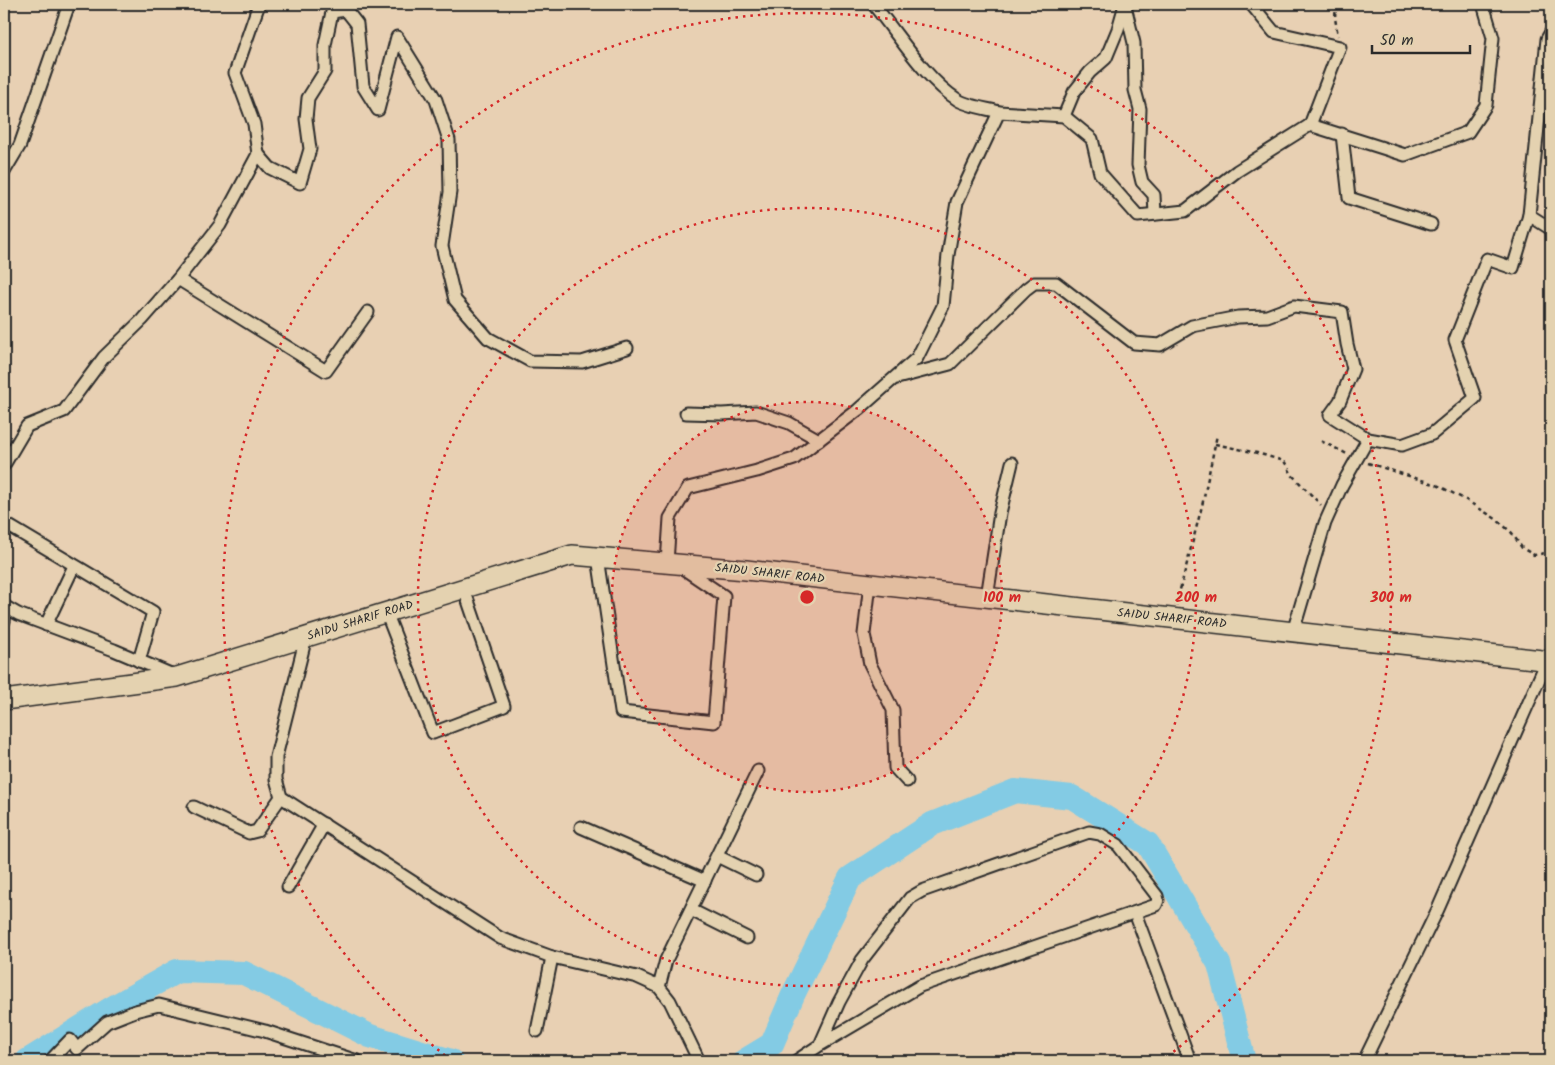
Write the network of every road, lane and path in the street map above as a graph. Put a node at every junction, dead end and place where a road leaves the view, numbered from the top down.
1 (69, 4) edge
2 (259, 4) edge
3 (873, 4) edge
4 (1251, 4) edge
5 (1336, 4) edge
6 (1483, 4) edge
7 (1551, 32) edge
8 (1340, 47) junction
9 (1000, 112) junction
10 (1064, 116) junction
11 (1310, 125) junction
12 (1342, 134) junction
13 (258, 154) junction
14 (4, 172) edge
15 (1155, 214) junction
16 (1529, 215) junction
17 (1431, 224) dead end
18 (1551, 229) edge
19 (178, 279) junction
20 (368, 312) dead end
21 (627, 348) dead end
22 (892, 380) junction
23 (686, 413) dead end
24 (1217, 435) dead end
25 (1368, 439) junction
26 (819, 440) junction
27 (1321, 441) dead end
28 (1215, 444) junction
29 (1357, 457) junction
30 (1012, 463) dead end
31 (4, 465) edge
32 (1330, 513) junction
33 (4, 523) edge
34 (1551, 552) edge
35 (598, 557) junction
36 (672, 564) junction
37 (74, 566) junction
38 (870, 584) junction
39 (464, 588) junction
40 (987, 597) junction
41 (4, 606) edge
42 (386, 612) junction
43 (1172, 618) junction
44 (4, 621) edge
45 (1551, 623) edge
46 (46, 625) junction
47 (1293, 632) junction
48 (306, 637) junction
49 (139, 661) junction
50 (1549, 661) edge
51 (177, 677) junction
52 (4, 700) edge
53 (758, 771) dead end
54 (907, 781) dead end
55 (281, 797) junction
56 (194, 807) dead end
57 (324, 824) junction
58 (581, 828) dead end
59 (717, 856) junction
60 (756, 875) dead end
61 (705, 881) junction
62 (288, 887) dead end
63 (691, 910) junction
64 (1135, 913) junction
65 (747, 938) dead end
66 (552, 957) junction
67 (659, 987) junction
68 (537, 1031) dead end
69 (820, 1045) junction
70 (50, 1061) edge
71 (357, 1061) edge
72 (698, 1061) edge
73 (796, 1061) edge
74 (1190, 1061) edge
75 (1364, 1061) edge

1 - 14 street
2 - 13 street
3 - 9 street
4 - 8 street
5 - 8 path
6 - 12 street
7 - 16 street
8 - 11 street
9 - 10 street
9 - 22 street
10 - 15 street
10 - 15 street
11 - 12 street
11 - 15 street
12 - 17 street
13 - 19 street
13 - 21 street
16 - 18 street
16 - 25 street
19 - 20 street
19 - 31 street
22 - 25 street
22 - 26 street
23 - 26 street
24 - 28 path
25 - 29 street
26 - 36 street
27 - 29 path
28 - 32 path
28 - 43 path
29 - 32 street
29 - 34 path
30 - 40 street
32 - 47 street
33 - 37 street
35 - 36 main road, SAIDU SHARIF ROAD
35 - 36 street
35 - 39 main road, SAIDU SHARIF ROAD
36 - 38 main road, SAIDU SHARIF ROAD
37 - 46 street
37 - 49 street
38 - 40 main road, SAIDU SHARIF ROAD
38 - 54 street
39 - 42 main road, SAIDU SHARIF ROAD
39 - 42 street
40 - 43 main road, SAIDU SHARIF ROAD
41 - 44 street
41 - 46 street
42 - 48 main road, SAIDU SHARIF ROAD
43 - 47 main road, SAIDU SHARIF ROAD
45 - 50 path
46 - 49 street
47 - 50 main road, SAIDU SHARIF ROAD
48 - 51 main road, SAIDU SHARIF ROAD
48 - 55 street
49 - 51 street
50 - 75 street
51 - 52 main road, SAIDU SHARIF ROAD
53 - 59 street
55 - 56 street
55 - 57 street
57 - 62 street
57 - 66 street
58 - 61 street
59 - 60 street
59 - 61 street
61 - 63 street
63 - 65 street
63 - 67 street
64 - 69 street
64 - 69 street
64 - 74 street
66 - 67 street
66 - 68 street
67 - 72 street
69 - 73 street
70 - 71 street

